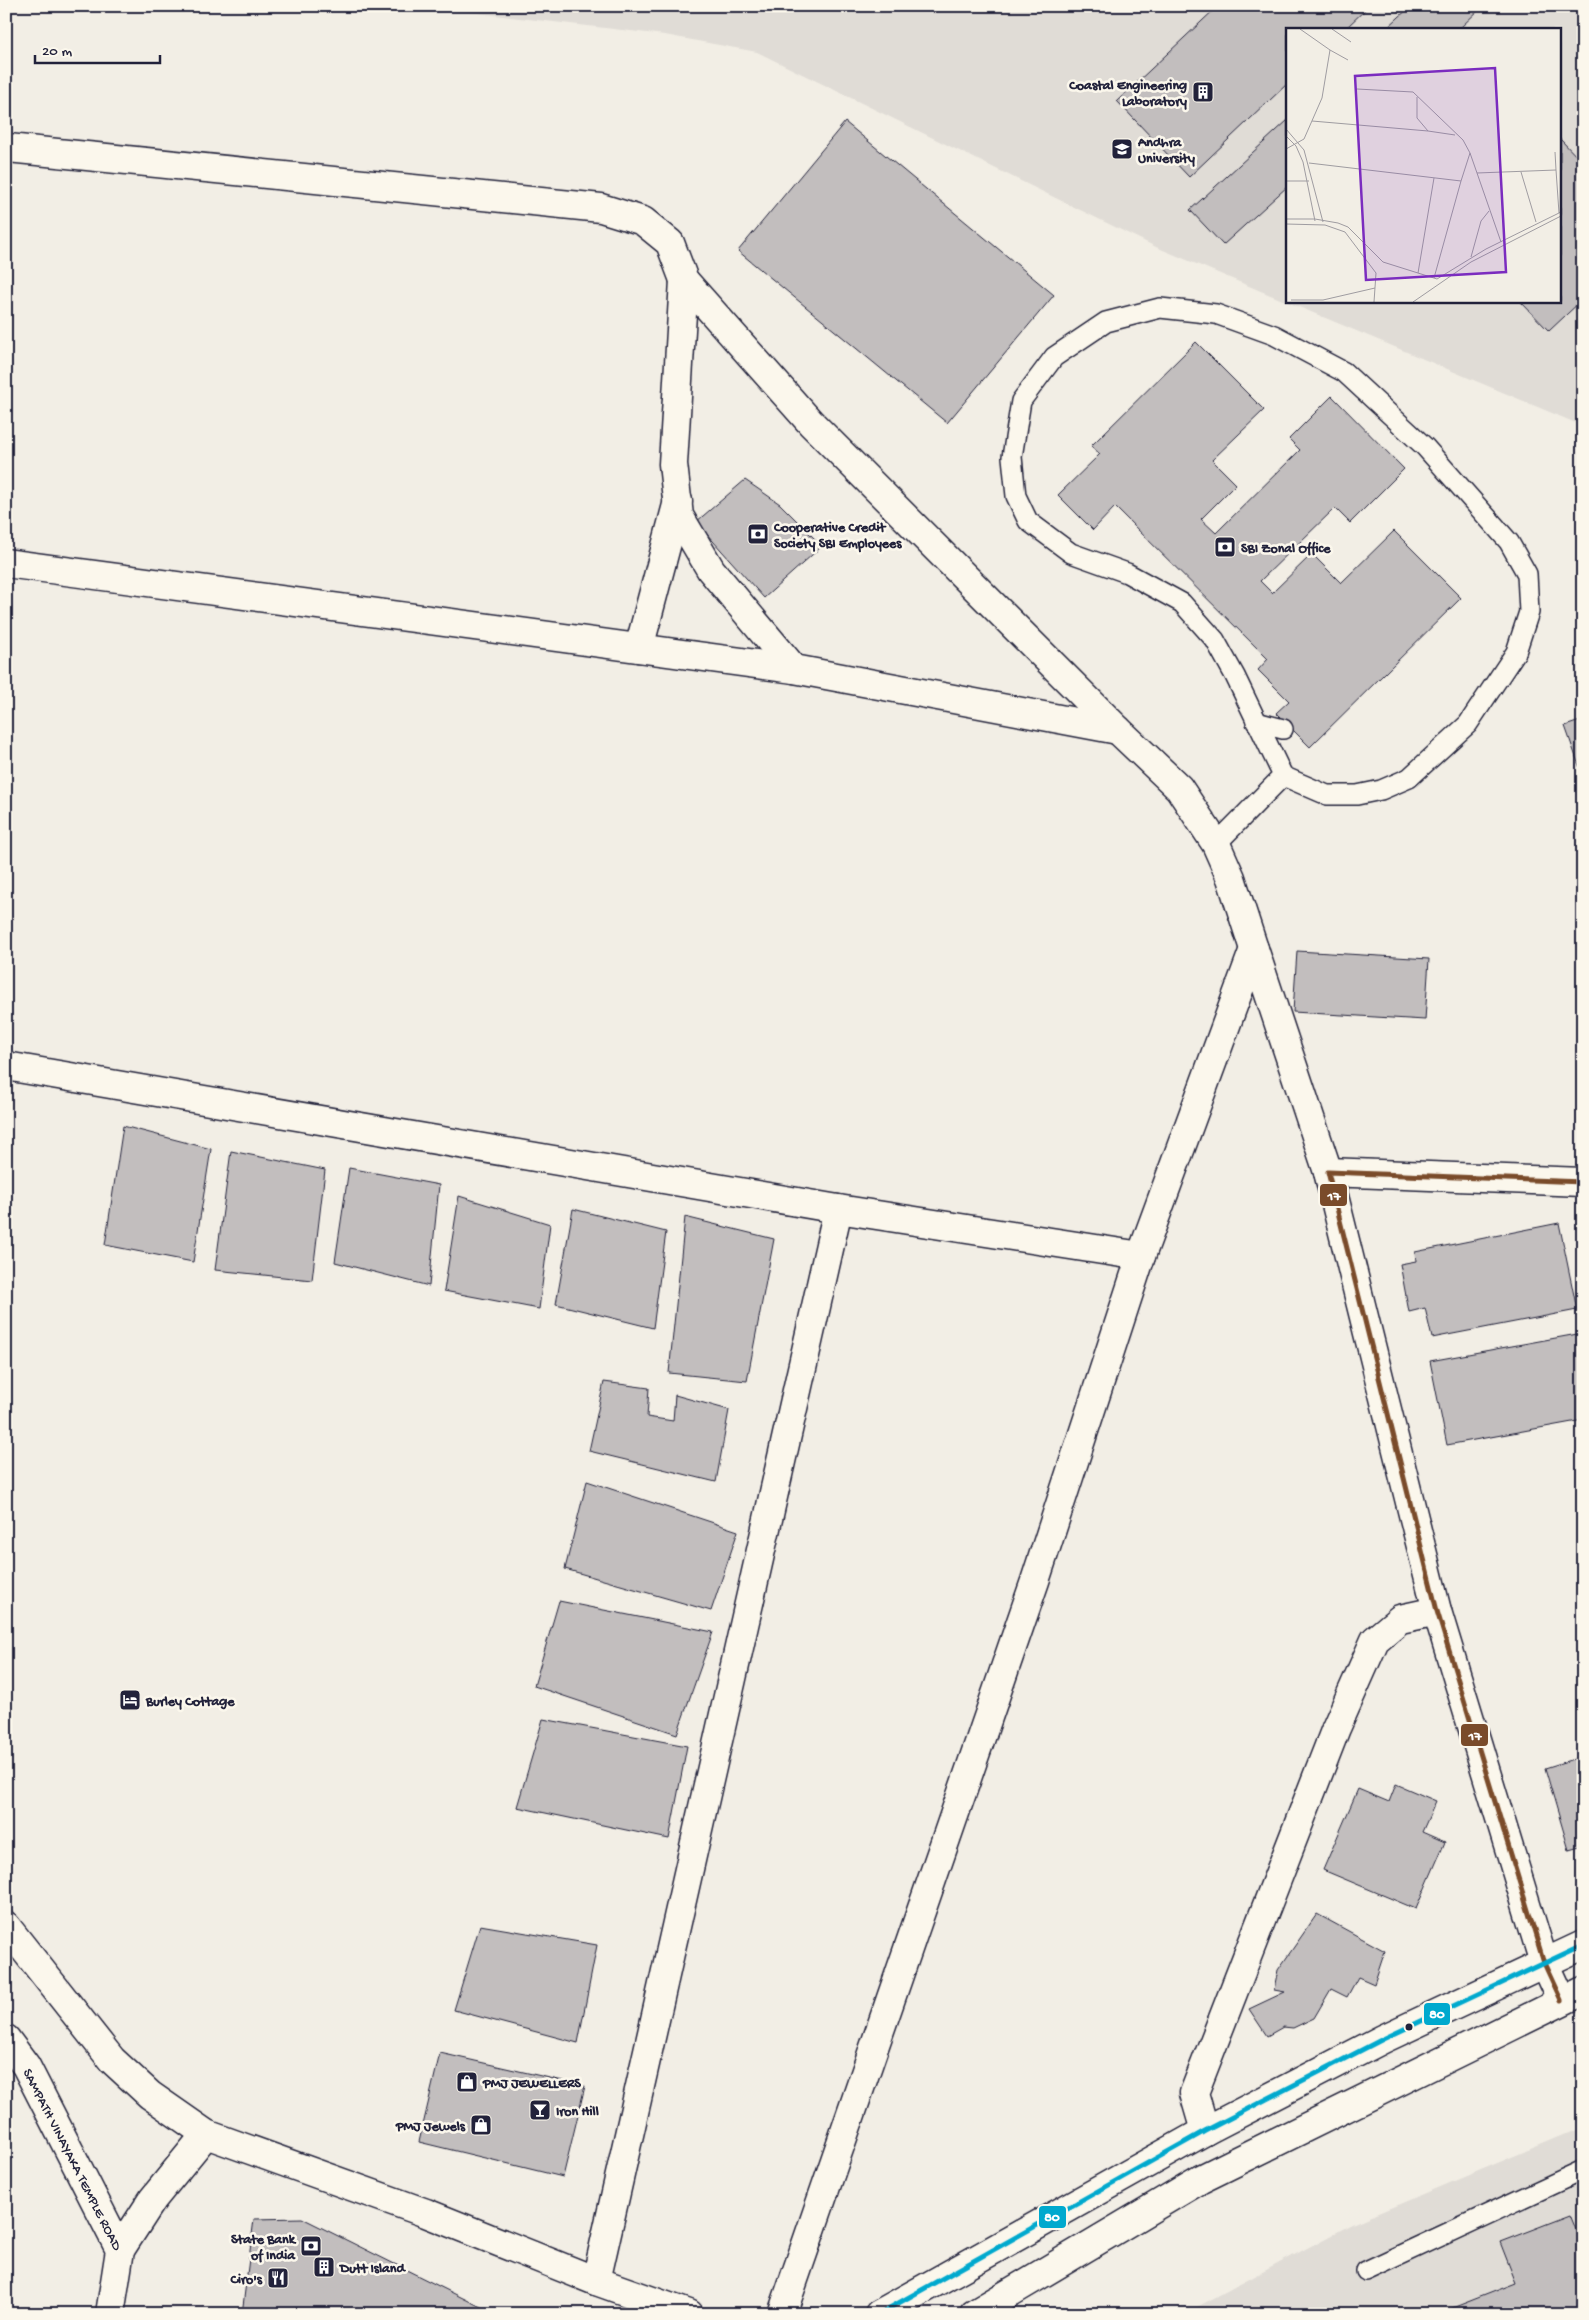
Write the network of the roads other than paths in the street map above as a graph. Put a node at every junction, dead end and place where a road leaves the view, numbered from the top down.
1 (8, 148) dead end
2 (684, 280) junction
3 (678, 501) junction
4 (6, 563) edge
5 (639, 648) junction
6 (794, 669) junction
7 (1256, 722) junction
8 (1283, 729) dead end
9 (1118, 730) junction
10 (1283, 776) junction
11 (1216, 844) junction
12 (1254, 950) junction
13 (6, 1066) edge
14 (1328, 1172) junction
15 (1583, 1182) edge
16 (838, 1209) junction
17 (1141, 1256) junction
18 (1437, 1611) junction
19 (6, 1926) edge
20 (1583, 1945) edge
21 (1544, 1963) junction
22 (1572, 1996) edge
23 (6, 2039) edge
24 (1205, 2131) junction
25 (206, 2134) junction
26 (1583, 2170) edge
27 (120, 2250) junction
28 (1366, 2271) dead end
29 (596, 2281) junction
30 (668, 2309) edge
31 (110, 2314) edge
32 (689, 2314) edge
33 (782, 2314) edge
34 (879, 2314) edge
35 (974, 2314) edge

1 - 2 street
2 - 3 street
2 - 9 street
3 - 5 street
3 - 6 street
4 - 5 street
5 - 6 street
6 - 9 street
7 - 8 lane
7 - 10 lane
7 - 10 lane
9 - 11 street
10 - 11 lane
11 - 12 street
12 - 14 street
12 - 17 street
13 - 16 street
14 - 15 street
14 - 18 street
16 - 17 street
16 - 29 street
17 - 33 street
18 - 21 street
18 - 24 street
19 - 25 street
20 - 21 street
21 - 22 street
21 - 24 street
22 - 35 street
23 - 27 street, SAMPATH VINAYAKA TEMPLE ROAD
24 - 34 street
25 - 27 street
25 - 29 street
26 - 28 lane
27 - 31 street, SAMPATH VINAYAKA TEMPLE ROAD
29 - 30 street
30 - 32 street

